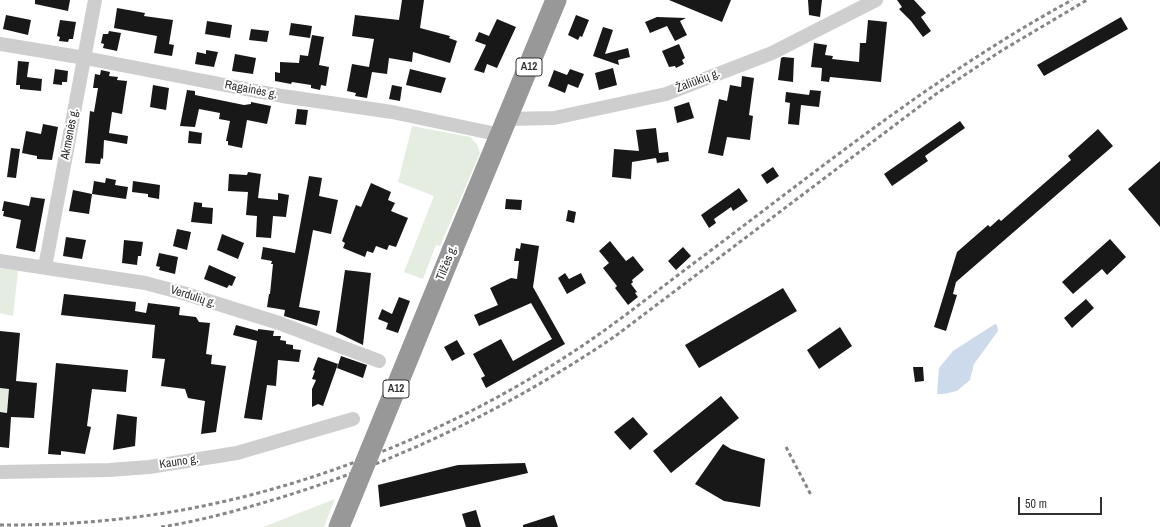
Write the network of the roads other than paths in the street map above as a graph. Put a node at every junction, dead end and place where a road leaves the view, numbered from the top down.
1 (95, 0) edge
2 (556, 0) edge
3 (876, 0) edge
4 (0, 44) edge
5 (85, 58) junction
6 (504, 127) junction
7 (0, 260) edge
8 (45, 267) junction
9 (379, 361) dead end
10 (353, 419) dead end
11 (0, 472) edge
12 (339, 527) edge

1 - 5 street, Akmenės g.
2 - 6 highway, Tilžės g. / A12
3 - 6 street, Žaliūkių g.
4 - 5 street, Ragainės g.
5 - 6 street, Ragainės g.
5 - 8 street, Akmenės g.
6 - 12 highway, Tilžės g. / A12, bridge
7 - 8 street, Verdulių g.
8 - 9 street, Verdulių g.
10 - 11 street, Kauno g.

